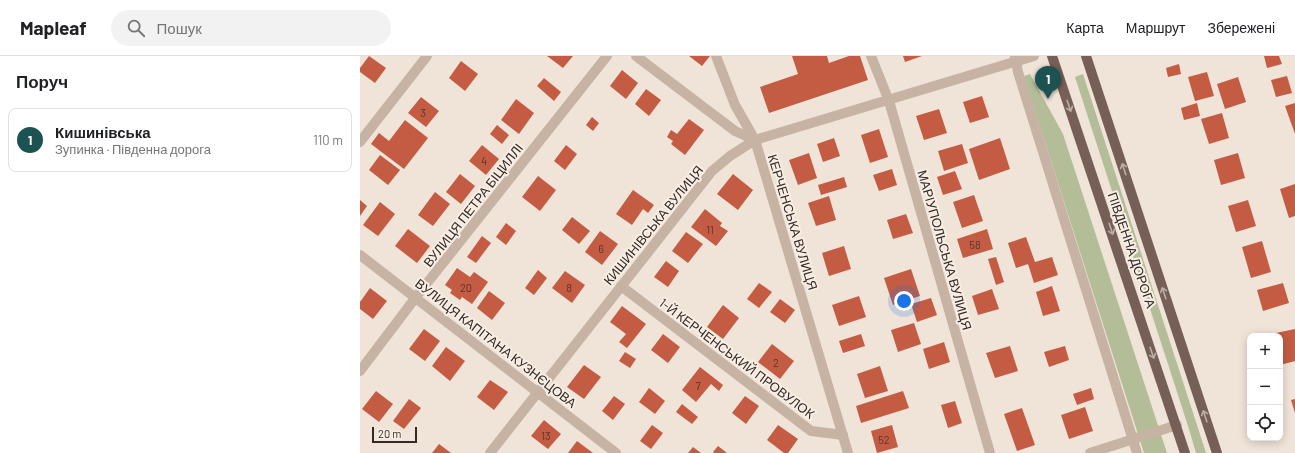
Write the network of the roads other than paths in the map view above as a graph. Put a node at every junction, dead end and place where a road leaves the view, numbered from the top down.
1 (427, 56) edge
2 (607, 56) edge
3 (636, 56) edge
4 (716, 56) edge
5 (871, 56) edge
6 (1034, 56) edge
7 (1052, 56) edge
8 (1086, 56) edge
9 (1016, 59) edge
10 (889, 101) junction
11 (755, 140) junction
12 (360, 142) edge
13 (360, 254) edge
14 (621, 286) junction
15 (416, 297) junction
16 (360, 371) edge
17 (537, 392) junction
18 (1177, 425) junction
19 (843, 435) junction
20 (1132, 438) junction
21 (490, 453) edge
22 (616, 453) edge
23 (848, 453) edge
24 (990, 453) edge
25 (1090, 453) edge
26 (1137, 453) edge
27 (1185, 453) edge
28 (1217, 453) edge

1 - 12 street
2 - 15 street, ВУЛИЦЯ ПЕТРА БІЦИЛЛІ
3 - 11 street, КЕРЧЕНСЬКА ВУЛИЦЯ
4 - 11 street
5 - 10 street, МАРІУПОЛЬСЬКА ВУЛИЦЯ
6 - 9 street, КИШИНІВСЬКА ВУЛИЦЯ
7 -> 18 main road, ПІВДЕННА ДОРОГА
28 -> 8 main road, ПІВДЕННА ДОРОГА
9 - 10 street, КИШИНІВСЬКА ВУЛИЦЯ
9 - 20 street
10 - 11 street, КИШИНІВСЬКА ВУЛИЦЯ
10 - 24 street, МАРІУПОЛЬСЬКА ВУЛИЦЯ
11 - 14 street, КИШИНІВСЬКА ВУЛИЦЯ
11 - 19 street, КЕРЧЕНСЬКА ВУЛИЦЯ
13 - 15 street, ВУЛИЦЯ КАПІТАНА КУЗНЄЦОВА
14 - 17 street, КИШИНІВСЬКА ВУЛИЦЯ
14 - 19 street, 1-Й КЕРЧЕНСЬКИЙ ПРОВУЛОК
15 - 16 street, ВУЛИЦЯ ПЕТРА БІЦИЛЛІ
15 - 17 street, ВУЛИЦЯ КАПІТАНА КУЗНЄЦОВА
17 - 21 street, КИШИНІВСЬКА ВУЛИЦЯ
17 - 22 street, ВУЛИЦЯ КАПІТАНА КУЗНЄЦОВА
18 - 20 street
18 - 27 main road, ПІВДЕННА ДОРОГА
19 - 23 street, КЕРЧЕНСЬКА ВУЛИЦЯ
20 - 25 street
20 - 26 street

